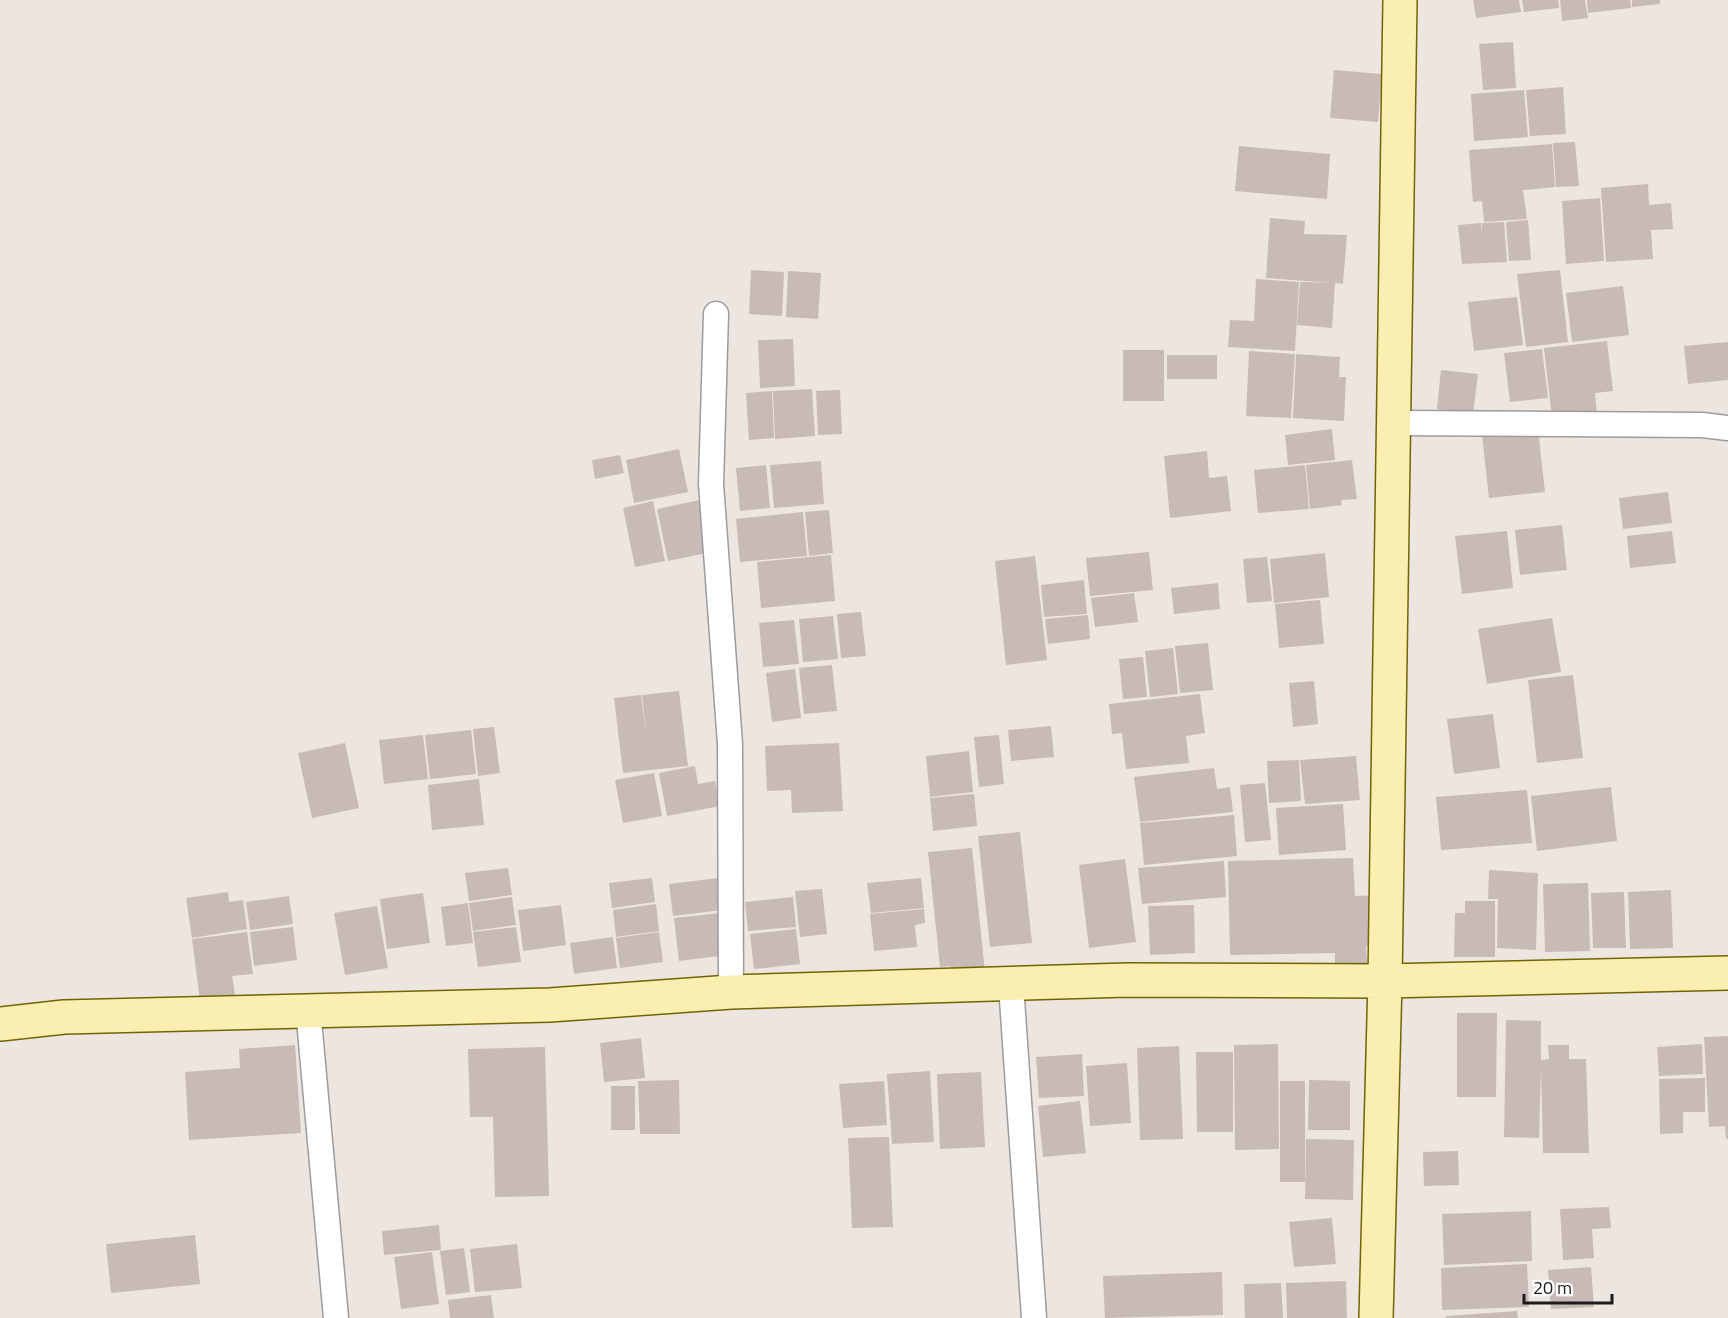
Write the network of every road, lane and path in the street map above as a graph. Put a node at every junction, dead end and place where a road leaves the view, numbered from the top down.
1 (1400, 0) edge
2 (716, 314) dead end
3 (1395, 423) junction
4 (1728, 428) edge
5 (1728, 973) edge
6 (1385, 981) junction
7 (1011, 985) junction
8 (731, 992) junction
9 (308, 1009) junction
10 (0, 1024) edge
11 (336, 1318) edge
12 (1034, 1318) edge
13 (1376, 1318) edge

1 - 3 street
2 - 8 street
3 - 4 street
3 - 6 street
5 - 6 street
6 - 7 street
6 - 13 street
7 - 8 street
7 - 12 street
8 - 9 street
9 - 10 street
9 - 11 street

